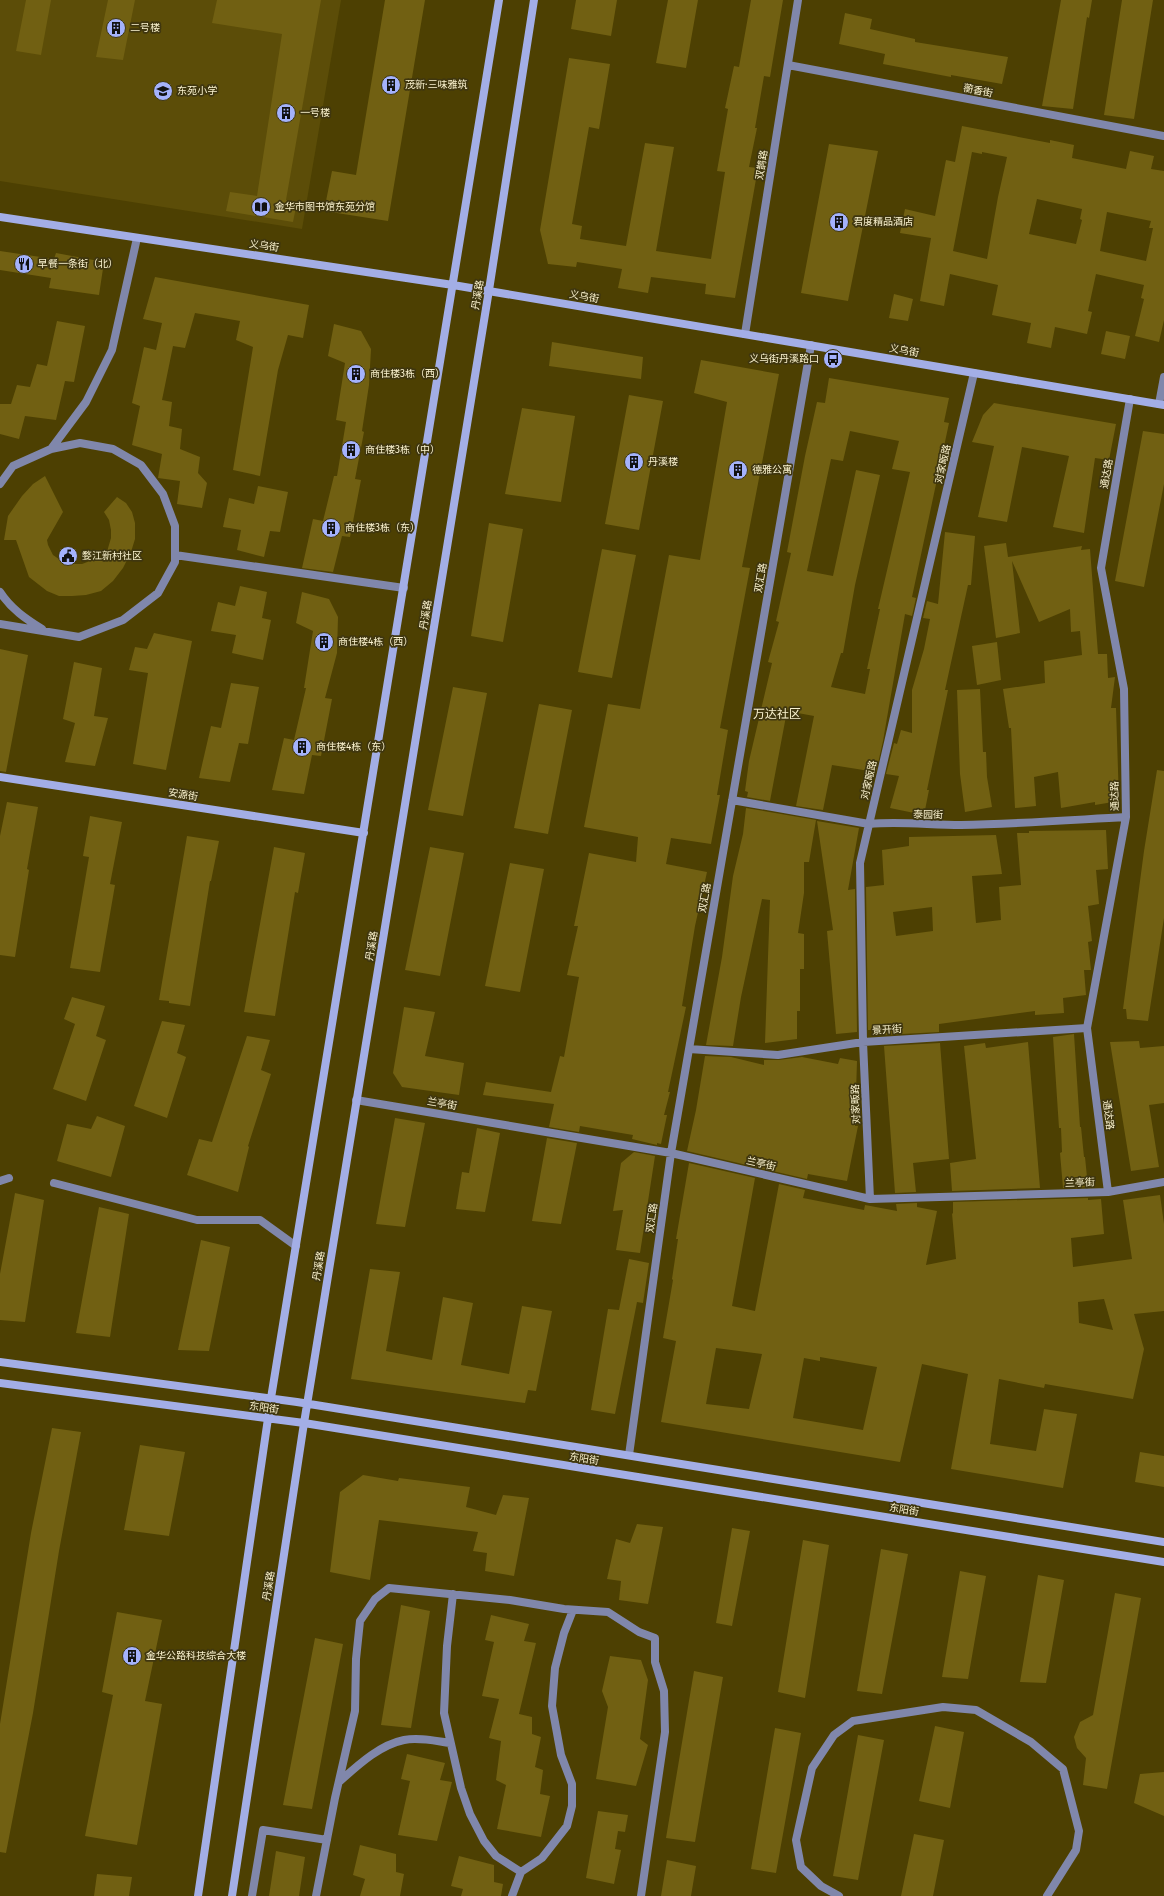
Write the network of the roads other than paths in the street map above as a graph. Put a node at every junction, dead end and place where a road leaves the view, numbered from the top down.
1 (499, 0) edge
2 (534, 0) edge
3 (798, 0) edge
4 (788, 65) junction
5 (1164, 136) edge
6 (0, 217) edge
7 (137, 238) junction
8 (453, 284) junction
9 (489, 290) junction
10 (745, 334) junction
11 (811, 345) junction
12 (974, 373) junction
13 (1164, 377) edge
14 (1130, 399) junction
15 (1162, 404) edge
16 (51, 449) junction
17 (0, 482) edge
18 (175, 555) junction
19 (404, 588) junction
20 (0, 592) edge
21 (0, 624) edge
22 (44, 631) junction
23 (0, 777) edge
24 (732, 800) junction
25 (1126, 817) junction
26 (869, 824) junction
27 (364, 833) junction
28 (1087, 1028) junction
29 (863, 1042) junction
30 (689, 1049) junction
31 (356, 1100) junction
32 (671, 1154) junction
33 (9, 1178) dead end
34 (0, 1181) edge
35 (1164, 1182) edge
36 (54, 1183) dead end
37 (1108, 1192) junction
38 (870, 1199) junction
39 (296, 1246) junction
40 (0, 1362) edge
41 (0, 1383) edge
42 (271, 1398) junction
43 (307, 1403) junction
44 (268, 1418) junction
45 (304, 1423) junction
46 (629, 1455) junction
47 (1164, 1542) edge
48 (1164, 1562) edge
49 (453, 1594) junction
50 (573, 1610) junction
51 (450, 1743) junction
52 (339, 1782) junction
53 (327, 1840) junction
54 (521, 1872) junction
55 (198, 1896) edge
56 (232, 1896) edge
57 (252, 1896) edge
58 (316, 1896) edge
59 (512, 1896) edge
60 (641, 1896) edge
61 (839, 1896) edge
62 (1047, 1896) edge

1 - 8 main road
2 - 9 main road, 丹溪路
3 - 4 street, 双鹊路
4 - 5 street, 蘅香街
4 - 10 street, 双鹊路
6 - 7 main road, 义乌街
7 - 8 main road, 义乌街
7 - 16 street
8 - 9 main road, 义乌街
8 - 19 main road
9 - 10 main road, 义乌街
9 - 31 main road, 丹溪路
10 - 11 main road, 义乌街
11 - 12 main road, 义乌街
11 - 24 street, 双汇路
12 - 14 main road, 义乌街
12 - 26 street, 对家畈路
13 - 15 street
14 - 15 main road, 义乌街
14 - 25 street, 通达路
16 - 17 street
16 - 18 street
18 - 19 street
18 - 22 street
19 - 27 main road
20 - 22 street
21 - 22 street
23 - 27 main road, 安源街
24 - 26 street, 泰园街
24 - 30 street, 双汇路
25 - 26 street, 泰园街
25 - 28 street, 通达路
26 - 29 street, 对家畈路
27 - 39 main road
28 - 29 street, 景开街
28 - 37 street, 通达路
29 - 30 street, 景开街
29 - 38 street, 对家畈路
30 - 32 street, 双汇路
31 - 32 street, 兰亭街
31 - 43 main road, 丹溪路
32 - 38 street, 兰亭街
32 - 46 street, 双汇路
33 - 34 street
35 - 37 street, 兰亭街
36 - 39 street
37 - 38 street, 兰亭街
39 - 42 main road
40 - 42 main road, 东阳街
41 - 44 main road, 东阳街
42 - 43 main road, 东阳街
42 - 44 main road
43 - 45 main road, 丹溪路
43 - 46 main road, 东阳街
44 - 45 main road, 东阳街
44 - 55 main road
45 - 48 main road, 东阳街
45 - 56 main road, 丹溪路
46 - 47 main road, 东阳街
49 - 50 street
49 - 51 street
49 - 52 street
50 - 54 street
50 - 60 street
51 - 52 street
51 - 54 street
52 - 53 street
53 - 57 street
53 - 58 street
54 - 59 street
61 - 62 street

